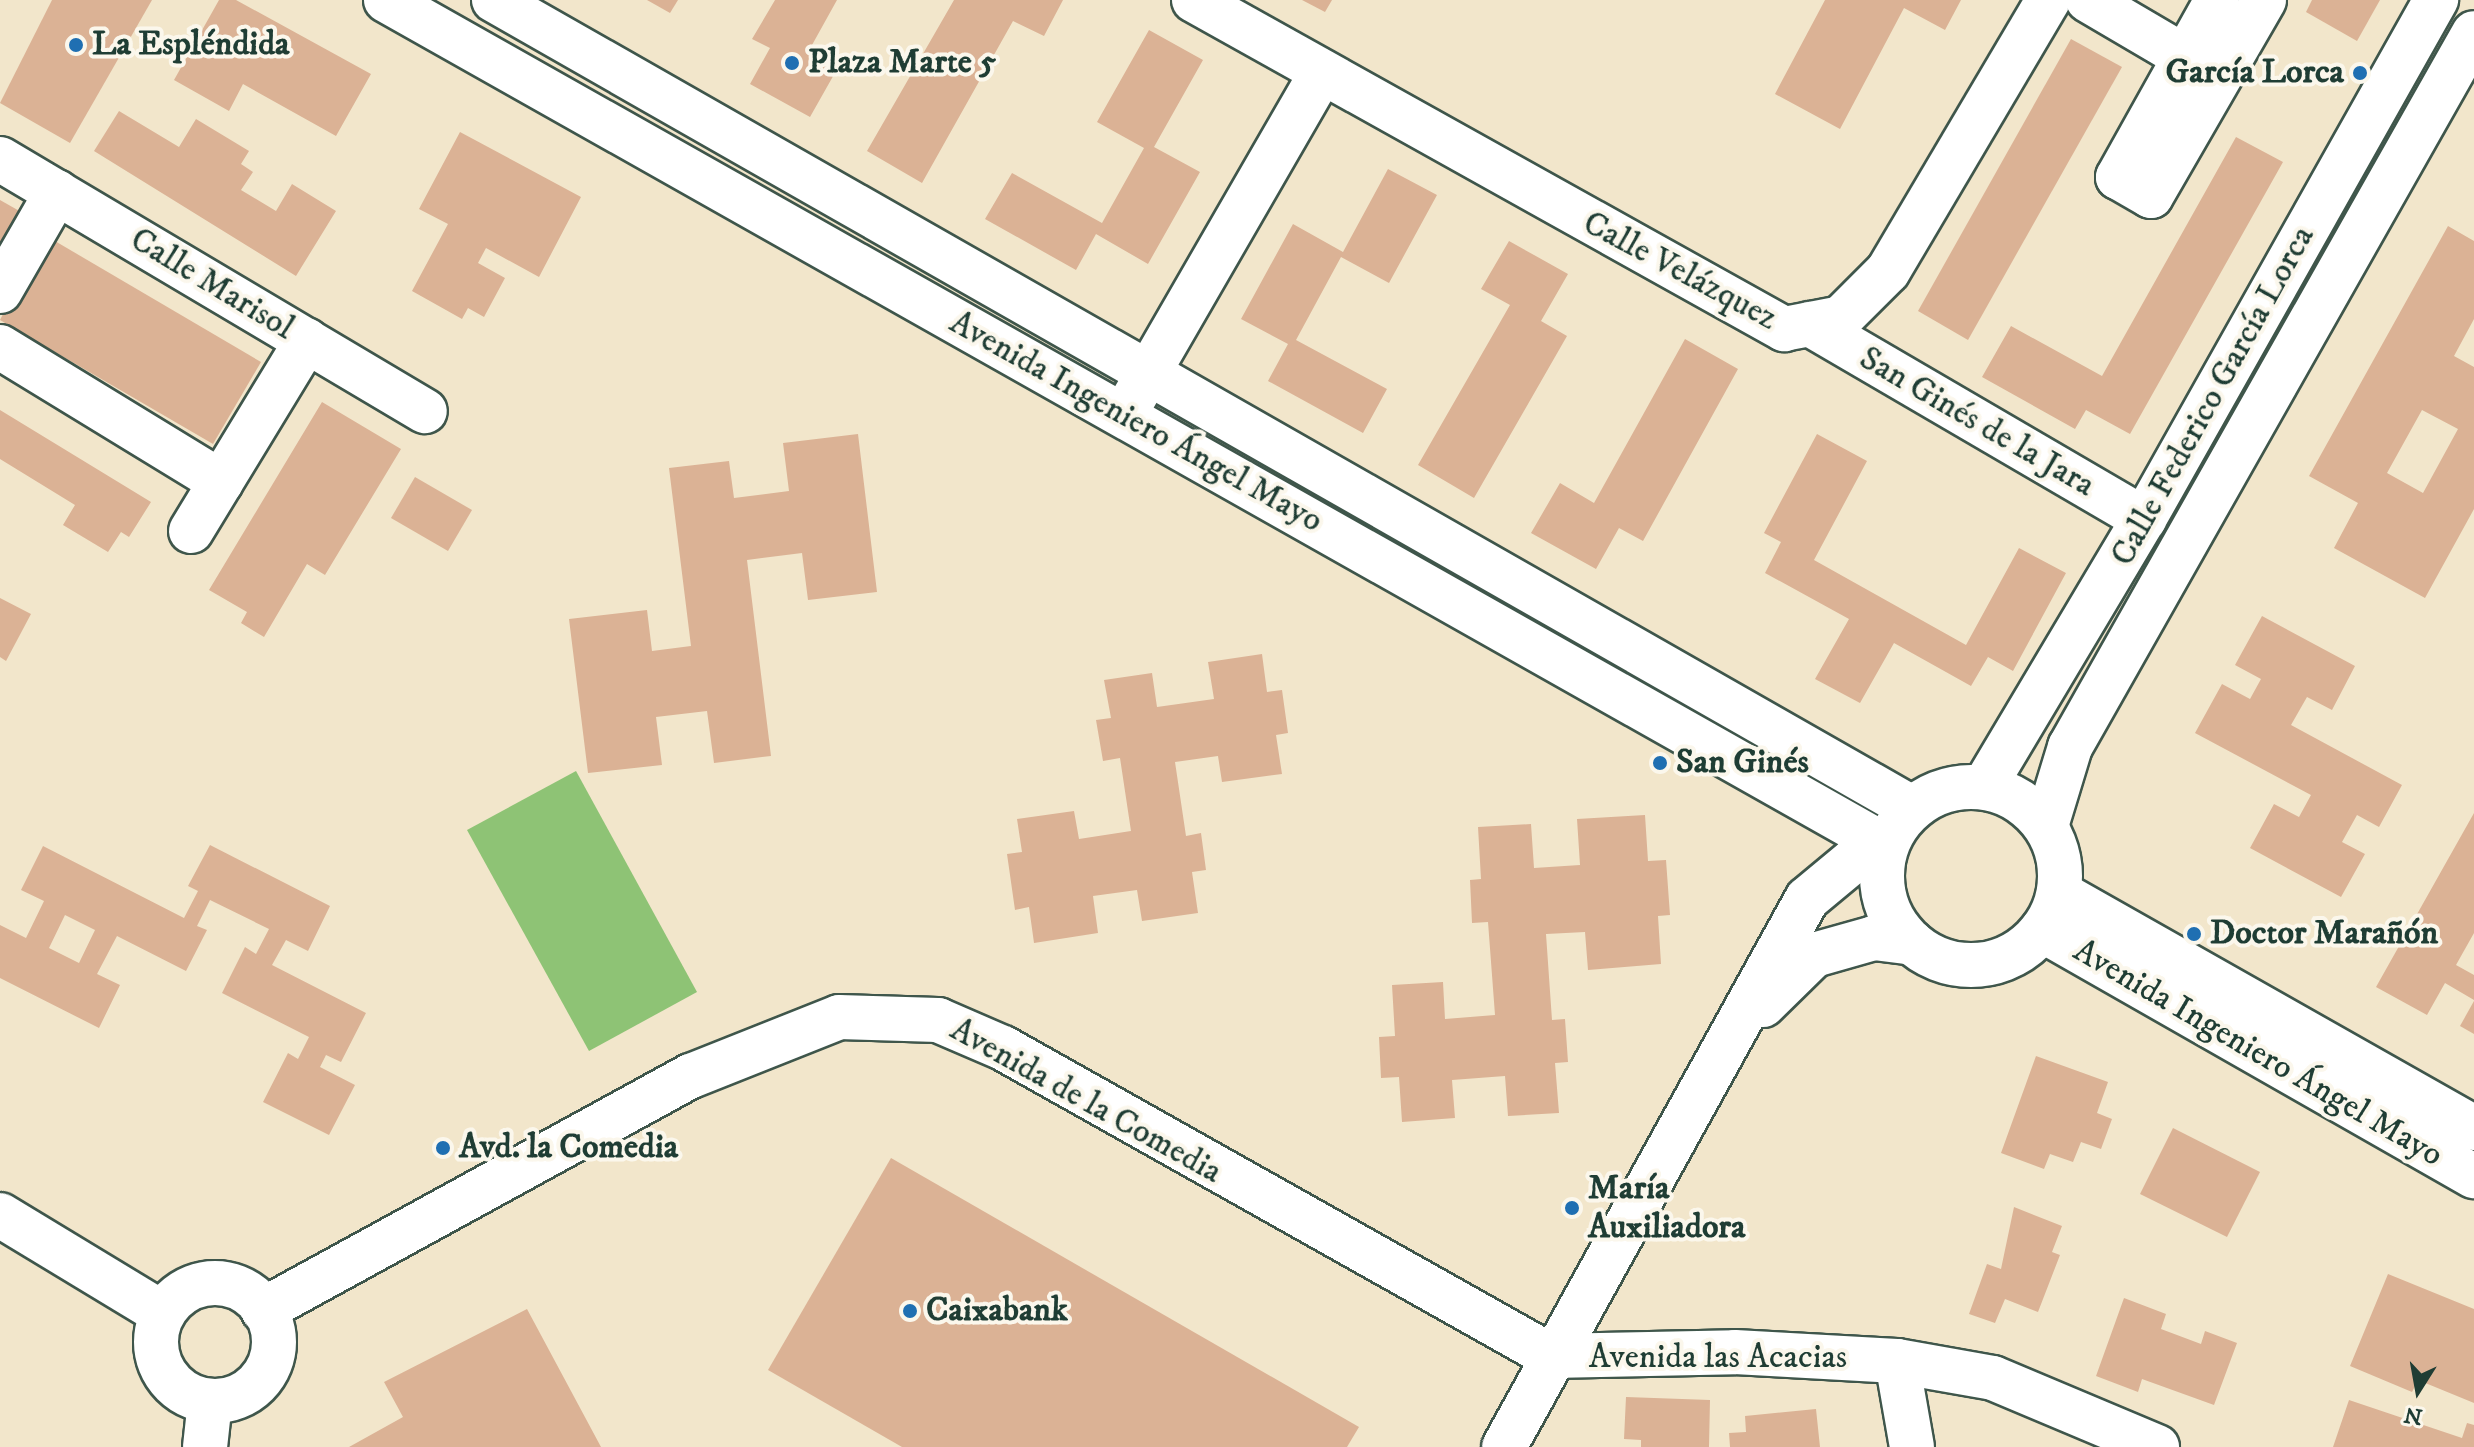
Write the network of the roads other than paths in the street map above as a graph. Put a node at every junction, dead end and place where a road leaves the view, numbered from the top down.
1 (386, 0) edge
2 (494, 0) edge
3 (1194, 0) edge
4 (2048, 0) edge
5 (2088, 0) edge
6 (2264, 0) edge
7 (2436, 0) edge
8 (2203, 5) edge
9 (2474, 33) edge
10 (2185, 57) junction
11 (1322, 72) junction
12 (0, 159) edge
13 (57, 192) junction
14 (0, 291) edge
15 (1810, 324) junction
16 (307, 340) junction
17 (0, 347) edge
18 (1150, 373) junction
19 (425, 411) dead end
20 (1124, 415) junction
21 (221, 482) junction
22 (2144, 519) junction
23 (191, 531) dead end
24 (1984, 787) junction
25 (1815, 806) junction
26 (1912, 808) junction
27 (2046, 826) junction
28 (1886, 846) junction
29 (1807, 899) junction
30 (2051, 912) junction
31 (1912, 943) junction
32 (1717, 1063) junction
33 (2474, 1128) edge
34 (2474, 1176) edge
35 (0, 1215) edge
36 (263, 1310) junction
37 (162, 1313) junction
38 (1551, 1356) junction
39 (1897, 1361) junction
40 (210, 1401) junction
41 (205, 1447) edge
42 (1504, 1447) edge
43 (1912, 1447) edge
44 (2157, 1447) edge

1 - 20 street, Avenida Ingeniero Ángel Mayo
2 - 18 street, Avenida Ingeniero Ángel Mayo
3 - 11 street, Calle Velázquez
4 - 15 street, Calle Velázquez
5 - 10 street
6 - 10 street
7 - 22 street, Calle Federico García Lorca
8 - 10 street
9 - 27 street, Calle Federico García Lorca
11 - 15 street, Calle Velázquez
11 - 18 street
12 - 13 street, Calle Marisol
13 - 14 street
13 - 16 street, Calle Marisol
15 - 22 street, San Ginés de la Jara
16 - 19 street, Calle Marisol
16 - 21 street
17 - 21 street
18 - 20 street
18 - 26 street, Avenida Ingeniero Ángel Mayo
20 - 25 street, Avenida Ingeniero Ángel Mayo
21 - 23 street
22 - 24 street, Calle Federico García Lorca
24 - 26 street, Avenida Ingeniero Ángel Mayo
24 - 27 street, Avenida Ingeniero Ángel Mayo
25 - 28 street, Avenida Ingeniero Ángel Mayo
25 - 29 street
26 - 28 street, Avenida Ingeniero Ángel Mayo
27 - 30 street, Avenida Ingeniero Ángel Mayo
28 - 29 street
28 - 31 street, Avenida Ingeniero Ángel Mayo
29 - 32 street
30 - 31 street, Avenida Ingeniero Ángel Mayo
30 - 33 street, Avenida Ingeniero Ángel Mayo
30 - 34 street, Avenida Ingeniero Ángel Mayo
31 - 32 street
32 - 38 street
35 - 37 street
36 - 37 street
36 - 38 street, Avenida de la Comedia
36 - 40 street
37 - 40 street
38 - 39 street, Avenida las Acacias
38 - 42 street
39 - 43 street
39 - 44 street, Avenida las Acacias
40 - 41 street

